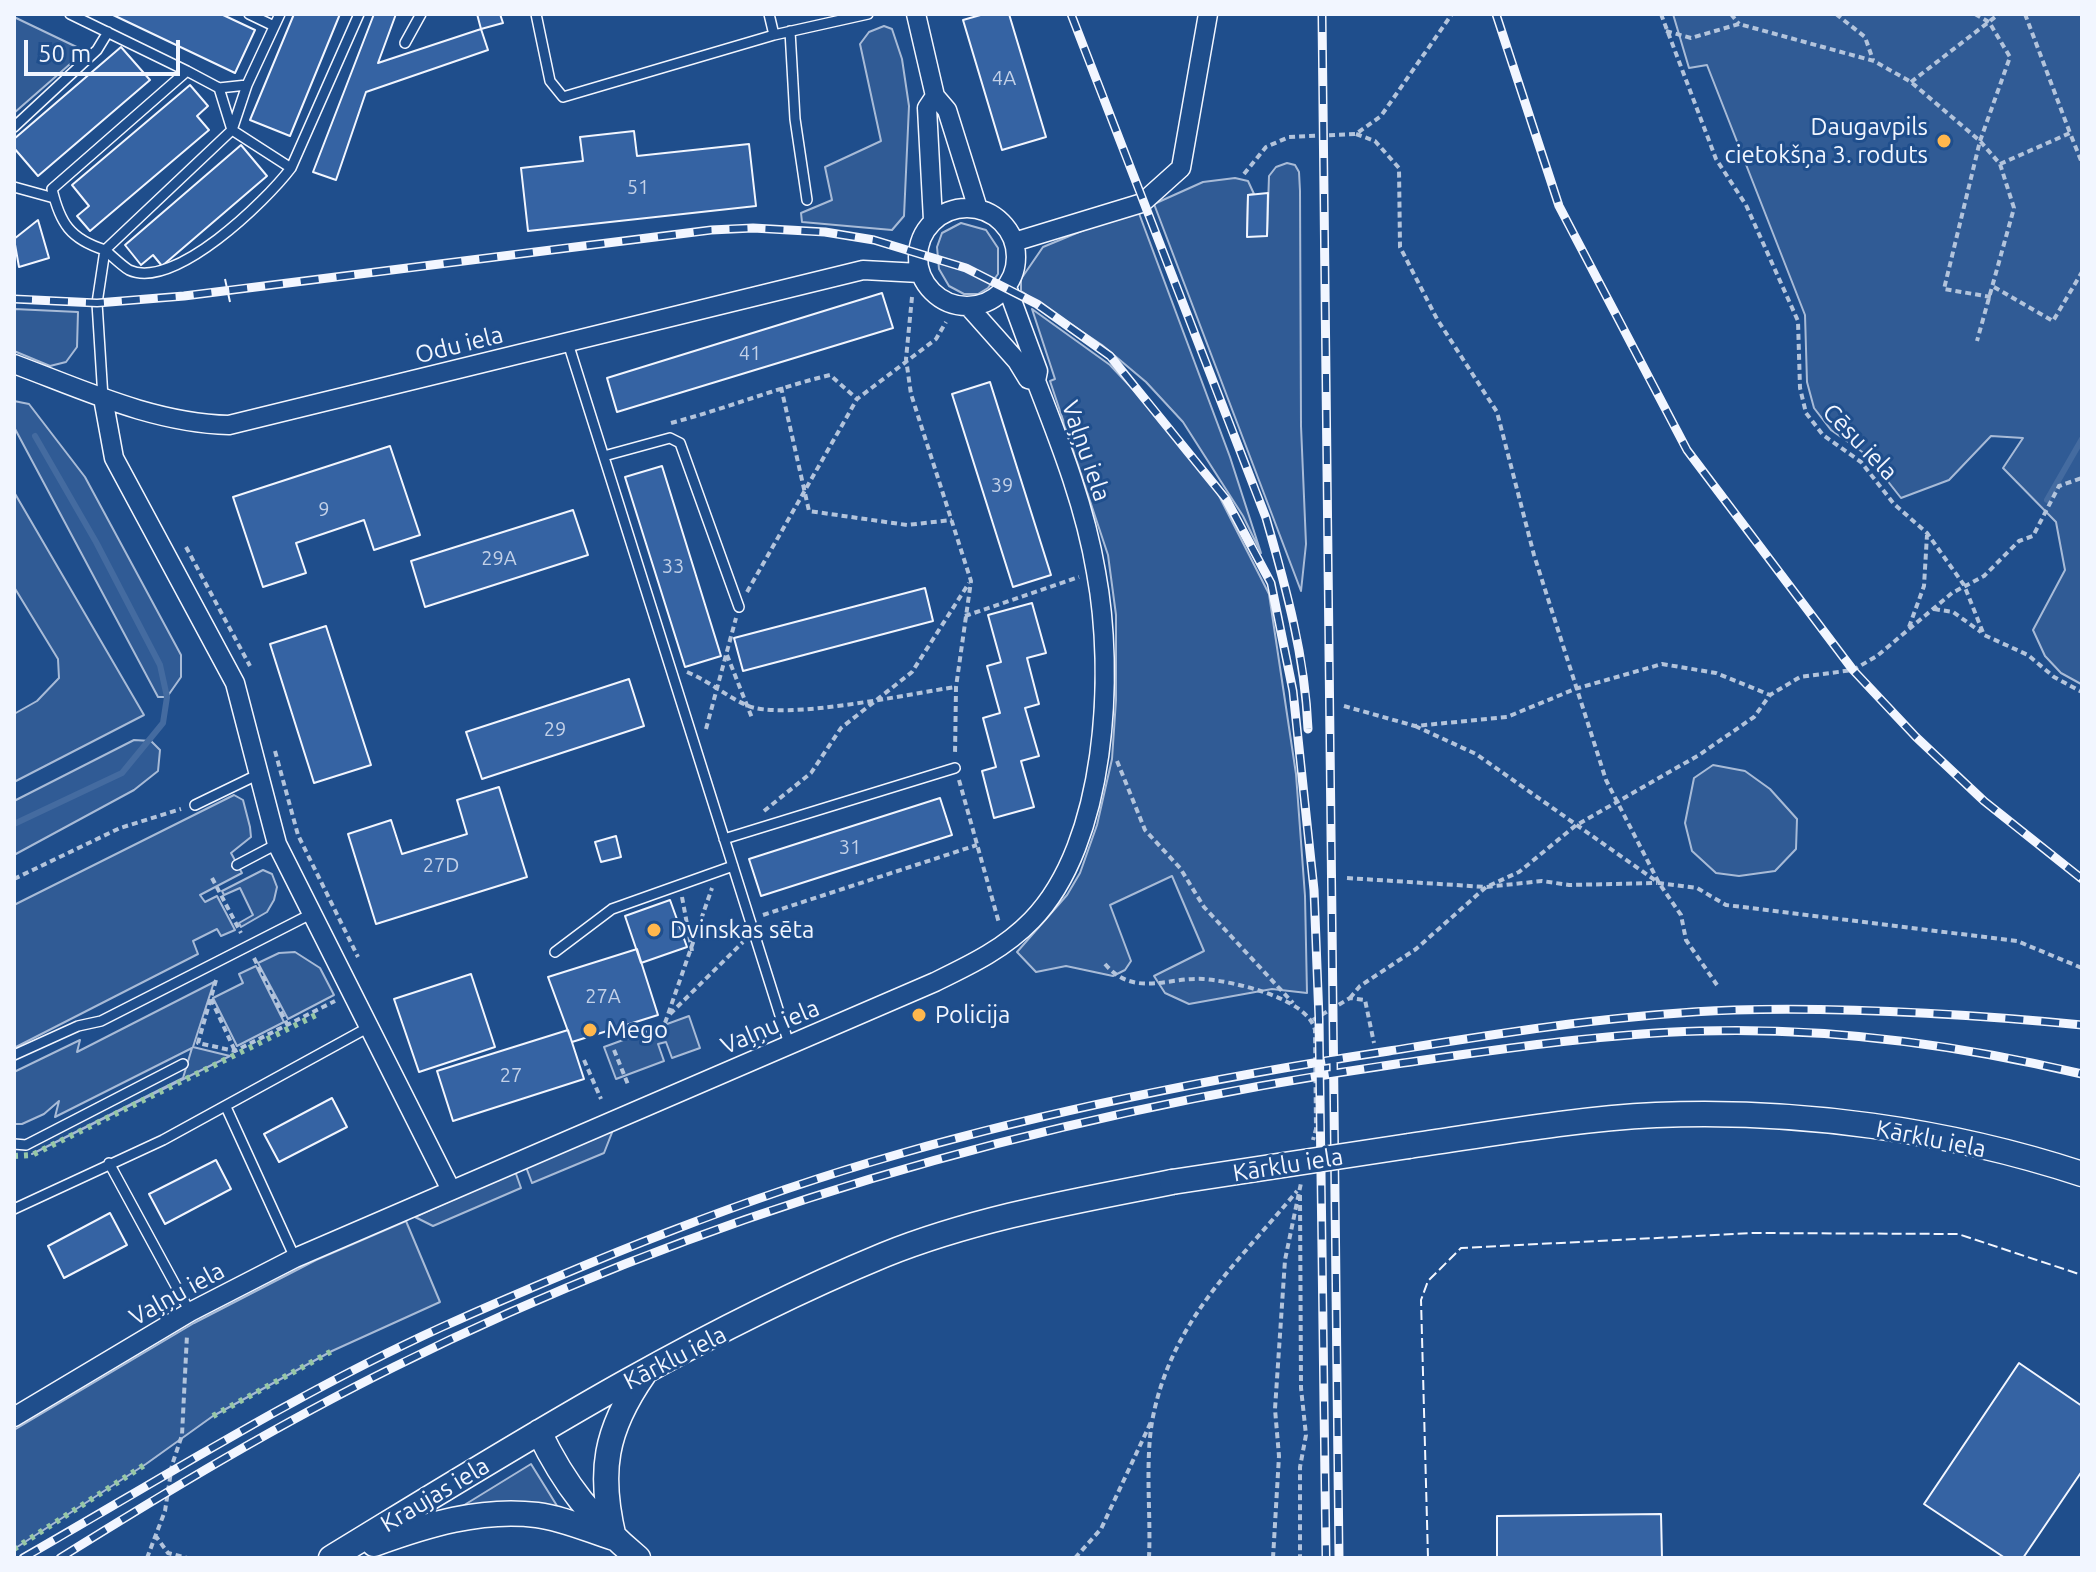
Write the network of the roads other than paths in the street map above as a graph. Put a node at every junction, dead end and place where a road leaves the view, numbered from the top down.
1 (70, 14) edge
2 (249, 14) edge
3 (280, 14) edge
4 (359, 14) edge
5 (421, 14) edge
6 (536, 14) edge
7 (769, 14) edge
8 (868, 14) edge
9 (916, 14) edge
10 (1208, 14) edge
11 (274, 26) junction
12 (790, 31) junction
13 (108, 32) junction
14 (774, 35) junction
15 (405, 43) dead end
16 (187, 71) junction
17 (247, 85) junction
18 (219, 88) junction
19 (935, 96) junction
20 (14, 127) edge
21 (232, 130) junction
22 (291, 168) junction
23 (14, 187) edge
24 (54, 198) junction
25 (807, 200) dead end
26 (978, 209) junction
27 (933, 220) junction
28 (1014, 242) junction
29 (105, 250) junction
30 (920, 273) junction
31 (1007, 287) junction
32 (969, 307) junction
33 (568, 343) junction
34 (14, 364) edge
35 (1036, 381) junction
36 (103, 398) junction
37 (604, 456) junction
38 (739, 607) road end
39 (955, 768) road end
40 (259, 774) junction
41 (195, 805) road end
42 (724, 839) junction
43 (277, 844) junction
44 (237, 865) dead end
45 (733, 866) junction
46 (311, 914) junction
47 (555, 952) dead end
48 (369, 1027) junction
49 (789, 1044) junction
50 (14, 1055) edge
51 (183, 1064) dead end
52 (226, 1107) junction
53 (14, 1144) edge
54 (109, 1163) junction
55 (2082, 1174) edge
56 (451, 1190) junction
57 (14, 1209) edge
58 (295, 1258) junction
59 (190, 1312) junction
60 (646, 1371) junction
61 (14, 1417) edge
62 (539, 1432) junction
63 (614, 1538) junction
64 (331, 1558) edge
65 (338, 1558) edge
66 (638, 1558) edge

1 - 13 lane
2 - 11 lane
3 - 11 lane
4 - 22 lane
5 - 15 lane
6 - 14 lane
7 - 14 lane
8 - 12 lane
9 - 19 street
10 - 28 street
11 - 17 lane
12 - 14 lane
12 - 25 lane
13 - 16 lane
13 - 20 lane
16 - 18 lane
16 - 24 lane
17 - 18 lane
17 - 21 lane
18 - 21 lane
19 - 26 street
19 - 27 street
21 - 22 lane
21 - 29 lane
22 - 29 lane
23 - 24 lane
24 - 29 lane
26 - 27 street
26 - 28 street
27 - 30 street
28 - 31 street
29 - 36 lane
30 - 32 street
30 - 33 street, Odu iela
31 - 32 street
31 - 35 street
32 - 35 street
33 - 36 street, Odu iela
33 - 37 lane
34 - 36 street, Odu iela
35 - 49 street, Vaļņu iela
36 - 40 street
37 - 38 lane
37 - 42 lane
39 - 42 lane
40 - 41 lane
40 - 43 street
42 - 45 lane
43 - 44 lane
43 - 46 street
45 - 47 lane
45 - 49 lane
46 - 48 street
46 - 50 lane
48 - 52 lane
48 - 56 street
49 - 56 street, Vaļņu iela
51 - 53 lane
52 - 54 lane
52 - 58 lane
54 - 57 lane
54 - 59 lane
55 - 60 street, Kārklu iela, bridge
56 - 58 street, Vaļņu iela
58 - 59 street, Vaļņu iela
59 - 61 street, Vaļņu iela
60 - 62 street, Kārklu iela
60 - 63 street
62 - 63 street
62 - 64 street, Kraujas iela
63 - 65 street
63 - 66 street

